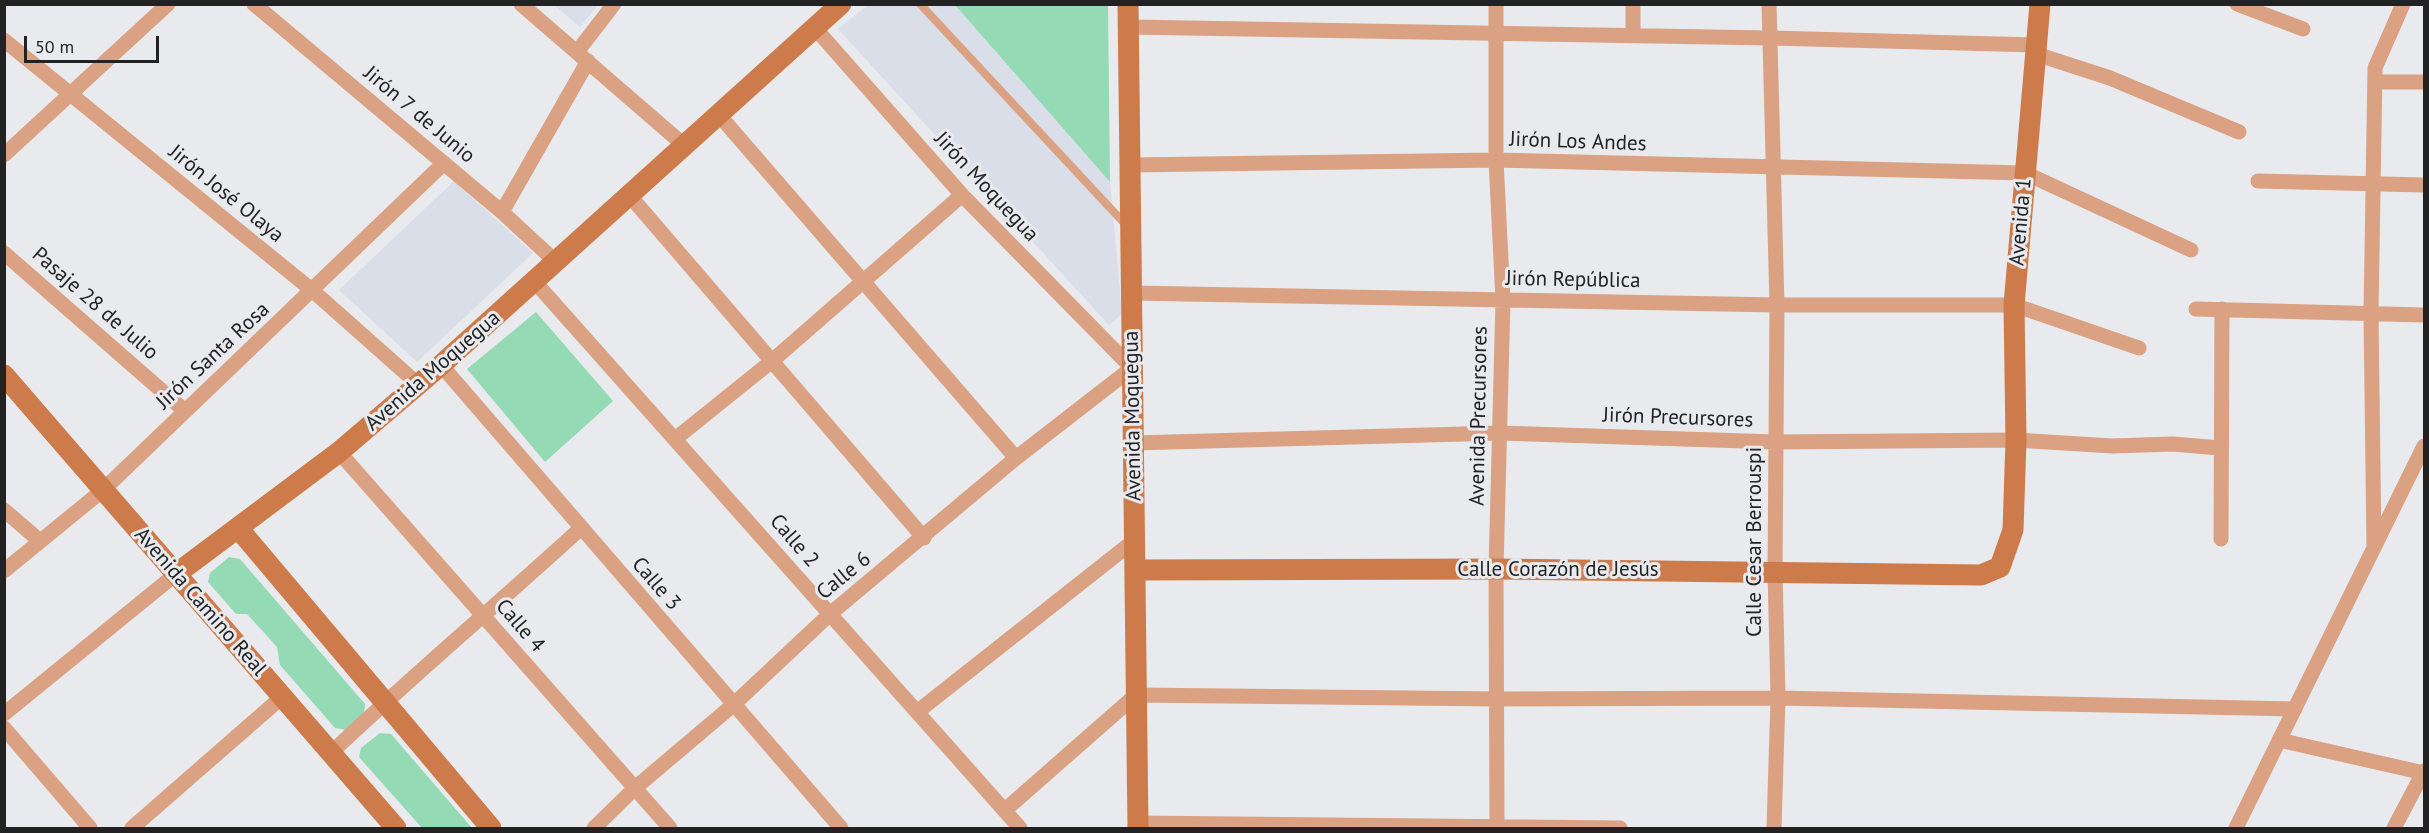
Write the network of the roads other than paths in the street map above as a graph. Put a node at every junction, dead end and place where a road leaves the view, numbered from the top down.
1 (168, 4) edge
2 (254, 4) edge
3 (521, 4) edge
4 (614, 4) edge
5 (841, 4) edge
6 (920, 4) edge
7 (1128, 4) edge
8 (1496, 4) edge
9 (1634, 4) edge
10 (1769, 4) edge
11 (2040, 4) edge
12 (2237, 4) edge
13 (2403, 4) edge
14 (1129, 27) junction
15 (815, 28) junction
16 (2303, 29) dead end
17 (1497, 34) junction
18 (1633, 35) junction
19 (1770, 38) junction
20 (4, 40) edge
21 (2036, 50) junction
22 (583, 56) junction
23 (2375, 82) junction
24 (2424, 82) edge
25 (70, 95) junction
26 (720, 115) junction
27 (2239, 132) dead end
28 (685, 146) junction
29 (4, 155) edge
30 (1496, 160) junction
31 (444, 163) junction
32 (1130, 165) junction
33 (1773, 168) junction
34 (2025, 173) junction
35 (2258, 181) dead end
36 (2373, 183) junction
37 (2424, 185) edge
38 (962, 195) junction
39 (630, 196) junction
40 (502, 212) junction
41 (1131, 231) junction
42 (2191, 250) dead end
43 (4, 253) edge
44 (555, 261) junction
45 (864, 281) junction
46 (535, 282) junction
47 (313, 291) junction
48 (1132, 293) junction
49 (1503, 300) junction
50 (1777, 305) junction
51 (2014, 305) junction
52 (2196, 309) dead end
53 (2222, 309) junction
54 (2371, 314) junction
55 (2424, 315) edge
56 (2139, 348) dead end
57 (772, 361) junction
58 (441, 365) junction
59 (1132, 368) junction
60 (4, 375) edge
61 (419, 385) junction
62 (185, 411) junction
63 (1500, 433) junction
64 (675, 439) junction
65 (2016, 440) junction
66 (1133, 442) junction
67 (1776, 442) junction
68 (2424, 446) edge
69 (2220, 448) junction
70 (339, 452) junction
71 (1016, 458) junction
72 (103, 490) junction
73 (4, 510) edge
74 (238, 528) junction
75 (580, 529) junction
76 (924, 538) junction
77 (2221, 539) dead end
78 (1135, 540) junction
79 (40, 541) junction
80 (2374, 548) junction
81 (1496, 569) junction
82 (1135, 570) junction
83 (4, 571) edge
84 (1775, 572) junction
85 (176, 574) junction
86 (1981, 575) joint
87 (830, 614) junction
88 (484, 617) junction
89 (1136, 694) junction
90 (282, 697) junction
91 (1778, 698) junction
92 (1497, 699) junction
93 (384, 703) junction
94 (733, 705) junction
95 (2295, 709) junction
96 (917, 712) junction
97 (4, 714) edge
98 (4, 728) edge
99 (2279, 740) junction
100 (331, 753) junction
101 (2424, 772) edge
102 (634, 788) junction
103 (1005, 810) junction
104 (1138, 826) edge
105 (1315, 827) edge
106 (1497, 827) edge
107 (90, 828) edge
108 (132, 828) edge
109 (395, 828) edge
110 (491, 828) edge
111 (594, 828) edge
112 (670, 828) edge
113 (841, 828) edge
114 (1019, 828) edge
115 (1620, 828) edge
116 (1774, 828) edge
117 (2236, 828) edge
118 (2394, 828) edge

1 - 25 street
2 - 31 street, Jirón 7 de Junio
3 - 22 street
4 - 22 street
5 - 15 street, Avenida Moquegua
6 - 41 lane
7 - 14 street, Avenida Moquegua
8 - 17 street, Avenida Precursores
9 - 18 street
10 - 19 street, Calle Cesar Berrouspi
11 - 21 street, Avenida 1
12 - 16 street
13 - 23 street
14 - 17 street
14 - 32 street, Avenida Moquegua
15 - 26 street, Avenida Moquegua
15 - 38 street, Jirón Moquegua
17 - 18 street
17 - 30 street, Avenida Precursores
18 - 19 street
19 - 21 street
19 - 33 street, Calle Cesar Berrouspi
20 - 25 street, Jirón José Olaya
21 - 27 street
21 - 34 street, Avenida 1
22 - 28 street
22 - 40 street
23 - 24 street
23 - 36 street
25 - 29 street
25 - 47 street, Jirón José Olaya
26 - 28 street, Avenida Moquegua
26 - 45 street
28 - 39 street, Avenida Moquegua
30 - 32 street, Jirón Los Andes
30 - 33 street, Jirón Los Andes
30 - 49 street, Avenida Precursores
31 - 40 street, Jirón 7 de Junio
31 - 47 street, Jirón Santa Rosa
32 - 41 street, Avenida Moquegua
33 - 34 street, Jirón Los Andes
33 - 50 street, Calle Cesar Berrouspi
34 - 42 street
34 - 51 street, Avenida 1
35 - 36 street
36 - 37 street
36 - 54 street
38 - 45 street
38 - 59 street, Jirón Moquegua
39 - 44 street, Avenida Moquegua
39 - 57 street
40 - 44 street, Jirón 7 de Junio
41 - 48 street, Avenida Moquegua
43 - 62 street, Pasaje 28 de Julio
44 - 46 street, Avenida Moquegua
45 - 57 street
45 - 71 street
46 - 58 street, Avenida Moquegua
46 - 64 street, Calle 2
47 - 61 street, Jirón José Olaya
47 - 62 street, Jirón Santa Rosa
48 - 49 street, Jirón República
48 - 59 street, Avenida Moquegua
49 - 50 street, Jirón República
49 - 63 street, Avenida Precursores
50 - 51 street, Jirón República
50 - 67 street, Calle Cesar Berrouspi
51 - 56 street, Jirón República
51 - 65 street, Avenida 1
52 - 53 street
53 - 54 street
53 - 69 street
54 - 55 street
54 - 80 street
57 - 64 street
57 - 76 street
58 - 61 street, Avenida Moquegua
58 - 75 street, Calle 3
59 - 66 street, Avenida Moquegua
59 - 71 street, Calle 6
60 - 72 street, Avenida Camino Real
61 - 70 street, Avenida Moquegua
62 - 72 street, Jirón Santa Rosa
63 - 66 street, Jirón Precursores
63 - 67 street, Jirón Precursores
63 - 81 street, Avenida Precursores
64 - 87 street, Calle 2
65 - 67 street, Jirón Precursores
65 - 69 street, Jirón Precursores
65 - 86 street, Avenida 1
66 - 78 street, Avenida Moquegua
67 - 84 street, Calle Cesar Berrouspi
68 - 80 street
69 - 77 street
70 - 74 street, Avenida Moquegua
70 - 88 street, Calle 4
71 - 76 street, Calle 6
72 - 79 street, Jirón Santa Rosa
72 - 85 street, Avenida Camino Real
73 - 79 street
74 - 85 street, Avenida Moquegua
74 - 93 street
75 - 88 street
75 - 94 street, Calle 3
76 - 87 street, Calle 6
78 - 82 street, Avenida Moquegua
78 - 96 street
79 - 83 street, Jirón Santa Rosa
80 - 95 street
81 - 82 street, Calle Corazón de Jesús
81 - 84 street, Calle Corazón de Jesús
81 - 92 street, Avenida Precursores
82 - 89 street, Avenida Moquegua
84 - 86 street, Calle Corazón de Jesús
84 - 91 street, Calle Cesar Berrouspi
85 - 90 street, Avenida Camino Real
85 - 97 street, Avenida Moquegua
87 - 94 street, Calle 6
87 - 96 street, Calle 2
88 - 93 street
88 - 102 street, Calle 4
89 - 92 street
89 - 103 street
89 - 104 street, Avenida Moquegua
90 - 100 street, Avenida Camino Real
90 - 108 street
91 - 92 street
91 - 95 street
91 - 116 street, Calle Cesar Berrouspi
92 - 106 street, Avenida Precursores
93 - 100 street
93 - 110 street
94 - 102 street, Calle 6
94 - 113 street, Calle 3
95 - 99 street
96 - 103 street, Calle 2
98 - 107 street
99 - 101 street
99 - 117 street
100 - 109 street, Avenida Camino Real
101 - 118 street
102 - 111 street, Calle 6
102 - 112 street, Calle 4
103 - 114 street, Calle 2
104 - 105 street
105 - 106 street
106 - 115 street

